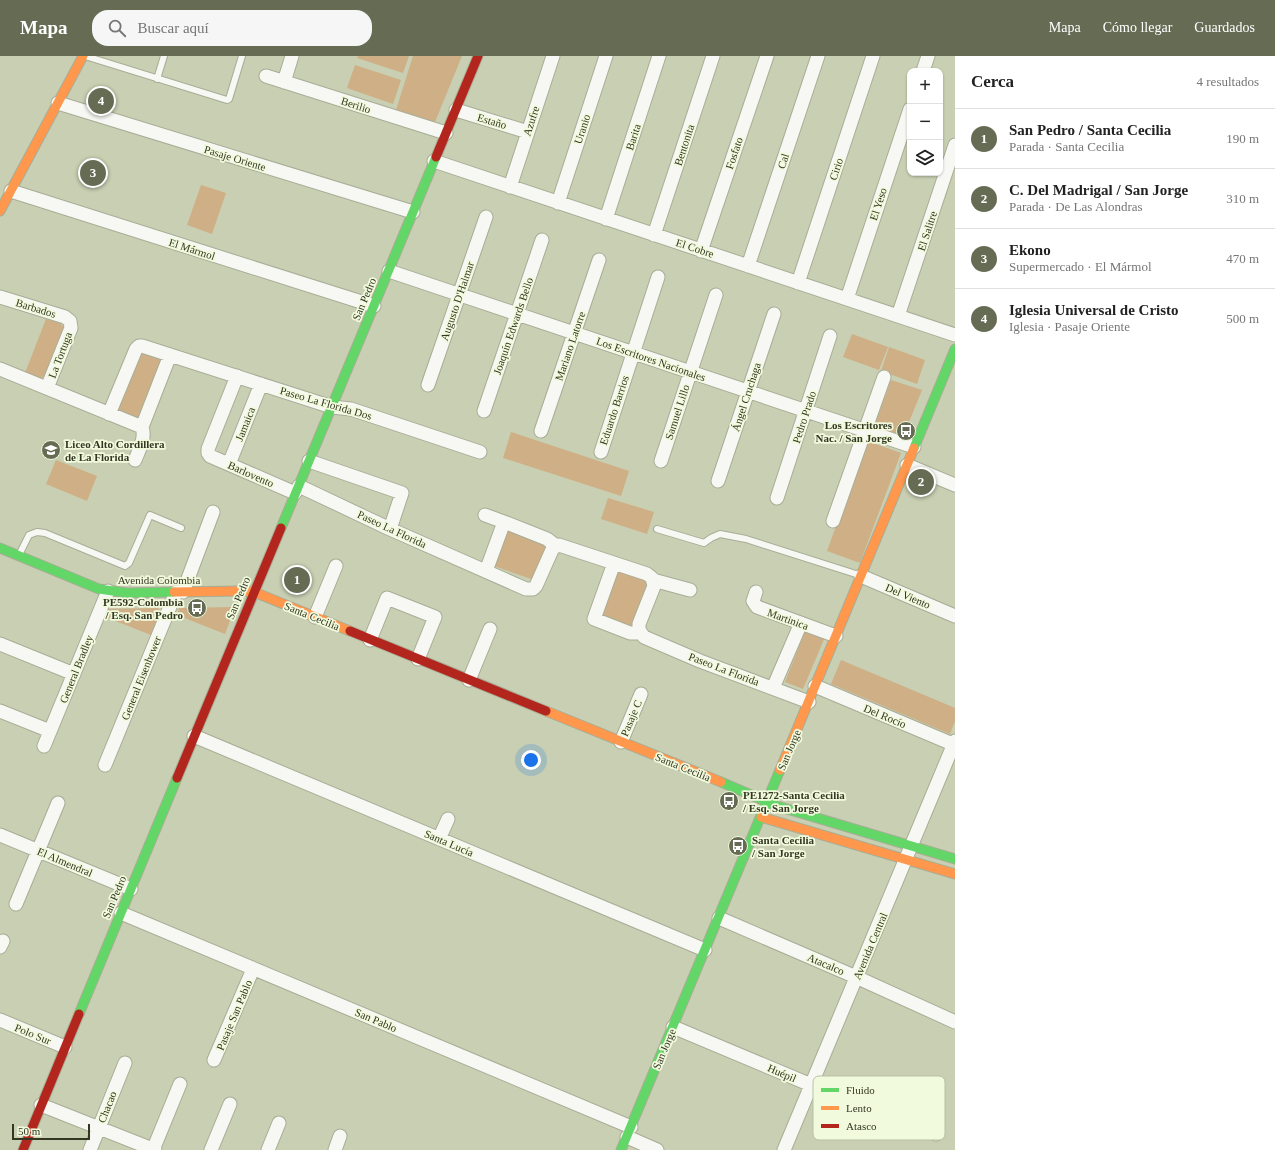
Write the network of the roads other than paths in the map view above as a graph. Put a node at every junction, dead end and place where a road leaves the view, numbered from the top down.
1 (84, 56) edge
2 (164, 56) edge
3 (242, 56) edge
4 (292, 56) edge
5 (478, 56) edge
6 (553, 56) edge
7 (606, 56) edge
8 (659, 56) edge
9 (713, 56) edge
10 (767, 56) edge
11 (818, 56) edge
12 (873, 56) edge
13 (928, 56) edge
14 (924, 68) edge
15 (266, 76) dead end
16 (157, 79) junction
17 (284, 82) junction
18 (58, 103) junction
19 (456, 110) junction
20 (907, 118) edge
21 (528, 132) junction
22 (446, 133) junction
23 (955, 145) edge
24 (434, 161) junction
25 (510, 187) junction
26 (11, 191) junction
27 (558, 203) junction
28 (1, 205) edge
29 (413, 212) junction
30 (486, 217) dead end
31 (606, 219) junction
32 (654, 235) junction
33 (542, 240) dead end
34 (701, 251) junction
35 (599, 260) dead end
36 (748, 266) junction
37 (388, 271) junction
38 (658, 277) dead end
39 (798, 283) junction
40 (459, 294) junction
41 (716, 295) dead end
42 (0, 297) edge
43 (847, 299) junction
44 (374, 306) junction
45 (517, 314) junction
46 (774, 314) dead end
47 (898, 316) junction
48 (70, 321) joint
49 (574, 333) junction
50 (955, 335) edge
51 (830, 336) dead end
52 (633, 353) junction
53 (954, 354) edge
54 (170, 355) junction
55 (0, 369) edge
56 (690, 372) junction
57 (236, 376) junction
58 (884, 377) dead end
59 (261, 384) junction
60 (428, 385) dead end
61 (47, 388) junction
62 (748, 392) junction
63 (332, 407) junction
64 (484, 411) dead end
65 (806, 411) junction
66 (109, 414) junction
67 (142, 427) junction
68 (865, 431) junction
69 (541, 432) dead end
70 (914, 447) junction
71 (480, 452) dead end
72 (601, 452) dead end
73 (135, 460) dead end
74 (309, 461) junction
75 (661, 461) dead end
76 (229, 464) junction
77 (907, 465) junction
78 (718, 481) dead end
79 (955, 486) edge
80 (297, 490) junction
81 (777, 498) dead end
82 (213, 512) dead end
83 (484, 515) dead end
84 (833, 521) dead end
85 (504, 522) junction
86 (181, 528) dead end
87 (390, 529) junction
88 (657, 529) dead end
89 (556, 546) junction
90 (0, 548) edge
91 (18, 556) junction
92 (614, 563) junction
93 (336, 566) dead end
94 (486, 571) junction
95 (861, 576) junction
96 (653, 580) junction
97 (690, 590) dead end
98 (108, 591) junction
99 (179, 592) junction
100 (254, 592) junction
101 (756, 592) dead end
102 (955, 616) edge
103 (315, 617) junction
104 (801, 624) junction
105 (490, 629) dead end
106 (640, 633) junction
107 (836, 636) junction
108 (370, 640) junction
109 (0, 644) edge
110 (418, 659) junction
111 (74, 674) junction
112 (469, 680) junction
113 (815, 686) junction
114 (773, 688) junction
115 (641, 694) dead end
116 (809, 702) junction
117 (0, 711) edge
118 (50, 731) junction
119 (194, 736) junction
120 (621, 742) junction
121 (955, 744) edge
122 (44, 746) dead end
123 (106, 765) dead end
124 (767, 802) junction
125 (58, 803) dead end
126 (761, 817) junction
127 (448, 819) dead end
128 (0, 835) edge
129 (439, 839) junction
130 (911, 846) junction
131 (38, 850) junction
132 (955, 859) edge
133 (905, 860) junction
134 (955, 874) edge
135 (131, 889) junction
136 (16, 904) dead end
137 (121, 913) junction
138 (718, 918) junction
139 (705, 950) junction
140 (253, 969) junction
141 (856, 977) junction
142 (0, 1020) edge
143 (955, 1022) edge
144 (673, 1027) junction
145 (65, 1047) junction
146 (214, 1060) dead end
147 (125, 1063) dead end
148 (816, 1076) edge
149 (180, 1084) dead end
150 (812, 1085) joint
151 (230, 1104) dead end
152 (41, 1105) junction
153 (279, 1123) dead end
154 (99, 1128) junction
155 (629, 1132) junction
156 (340, 1136) dead end
157 (23, 1150) edge
158 (90, 1150) edge
159 (154, 1150) edge
160 (211, 1150) edge
161 (268, 1150) edge
162 (335, 1150) edge
163 (621, 1150) edge
164 (658, 1150) edge
165 (784, 1150) edge

1 - 16 lane
1 - 18 street
2 - 16 lane
3 - 16 lane
4 - 17 street
5 - 19 street, San Pedro
6 - 21 street, Azufre
7 - 27 street, Uranio
8 - 31 street, Barita
9 - 32 street, Bentonita
10 - 34 street, Fosfato
11 - 36 street, Cal
12 - 39 street, Cirio
13 - 14 street
15 - 17 street, Berilio
17 - 22 street, Berilio
18 - 26 street
18 - 29 street, Pasaje Oriente
19 - 21 street, Estaño
19 - 22 street, San Pedro
20 - 43 street, El Yeso
21 - 25 street, Azufre
22 - 24 street, San Pedro
23 - 47 street, El Salitre
24 - 25 street, El Cobre
24 - 29 street, San Pedro
25 - 27 street, El Cobre
26 - 28 street
26 - 44 street, El Mármol
27 - 31 street, El Cobre
29 - 37 street, San Pedro
30 - 40 street, Augusto D'Halmar
31 - 32 street, El Cobre
32 - 34 street, El Cobre
33 - 45 street, Joaquín Edwards Bello
34 - 36 street, El Cobre
35 - 49 street, Mariano Latorre
36 - 39 street, El Cobre
37 - 40 street, Los Escritores Nacionales
37 - 44 street, San Pedro
38 - 52 street, Eduardo Barrios
39 - 43 street, El Cobre
40 - 45 street, Los Escritores Nacionales
40 - 60 street, Augusto D'Halmar
41 - 56 street, Samuel Lillo
42 - 48 street, Barbados
43 - 47 street, El Cobre
44 - 63 street, San Pedro
45 - 49 street, Los Escritores Nacionales
45 - 64 street, Joaquín Edwards Bello
46 - 62 street, Ángel Cruchaga
47 - 50 street, El Cobre
48 - 61 street, La Tortuga
49 - 52 street, Los Escritores Nacionales
49 - 69 street, Mariano Latorre
51 - 65 street, Pedro Prado
52 - 56 street, Los Escritores Nacionales
52 - 72 street, Eduardo Barrios
53 - 70 street, San Jorge
54 - 57 street, Paseo La Florida Dos
54 - 66 street, Paseo La Florida Dos
54 - 67 street
55 - 61 street
56 - 62 street, Los Escritores Nacionales
56 - 75 street, Samuel Lillo
57 - 59 street, Paseo La Florida Dos
57 - 76 street, Barlovento
58 - 68 street
59 - 63 street, Paseo La Florida Dos
59 - 76 street, Jamaica
61 - 66 street
62 - 65 street, Los Escritores Nacionales
62 - 78 street, Ángel Cruchaga
63 - 71 street, Paseo La Florida Dos
63 - 74 street, San Pedro
65 - 68 street, Los Escritores Nacionales
65 - 81 street, Pedro Prado
66 - 67 street
67 - 73 street
68 - 70 street, Los Escritores Nacionales
68 - 84 street
70 - 77 street, San Jorge
74 - 80 street, San Pedro
74 - 87 street
76 - 80 street, Barlovento
77 - 79 street
77 - 95 street, San Jorge
80 - 87 street, Paseo La Florida
80 - 100 street, San Pedro
82 - 99 street, General Eisenhower
83 - 85 street
85 - 89 street
85 - 94 street
86 - 91 lane
87 - 94 street, Paseo La Florida
88 - 95 lane
89 - 92 street
89 - 94 street, Paseo La Florida
90 - 91 street, Avenida Colombia
91 - 98 street, Avenida Colombia
92 - 96 street
92 - 106 street, Paseo La Florida
93 - 103 street
95 - 102 street, Del Viento
95 - 107 street, San Jorge
96 - 97 street
96 - 106 street
98 - 99 street, Avenida Colombia
98 - 111 street, General Bradley
99 - 100 street, Avenida Colombia
99 - 123 street, General Eisenhower
100 - 103 street, Santa Cecilia
100 - 119 street, San Pedro
101 - 104 street, Martinica
103 - 108 street, Santa Cecilia
104 - 107 street, Martinica
104 - 114 street
105 - 112 street
106 - 114 street, Paseo La Florida
107 - 113 street, San Jorge
108 - 110 street, Santa Cecilia
108 - 110 street
109 - 111 street
110 - 112 street, Santa Cecilia
111 - 118 street, General Bradley
112 - 120 street, Santa Cecilia
113 - 116 street, San Jorge
113 - 121 street, Del Rocío
114 - 116 street, Paseo La Florida
115 - 120 street, Pasaje C
116 - 124 street, San Jorge
117 - 118 street
118 - 122 street, General Bradley
119 - 129 street, Santa Lucía
119 - 135 street, San Pedro
120 - 124 street, Santa Cecilia
121 - 130 street, Avenida Central
124 - 126 street, San Jorge
124 - 130 street, Santa Cecilia
125 - 131 street
126 - 133 street
126 - 138 street, San Jorge
127 - 129 street
128 - 131 street, El Almendral
129 - 139 street, Santa Lucía
130 - 132 street, Santa Cecilia
130 - 133 street, Avenida Central
131 - 135 street, El Almendral
131 - 136 street
133 - 134 street
133 - 141 street, Avenida Central
135 - 137 street, San Pedro
137 - 140 street, San Pablo
137 - 145 street, San Pedro
138 - 139 street, San Jorge
138 - 141 street, Atacalco
139 - 144 street, San Jorge
140 - 146 street, Pasaje San Pablo
140 - 155 street, San Pablo
141 - 143 street, Atacalco
141 - 148 street, Avenida Central
142 - 145 street, Polo Sur
144 - 150 street, Huépil
144 - 155 street, San Jorge
145 - 152 street, San Pedro
147 - 154 street, Chacao
149 - 159 street
150 - 165 street, Avenida Central
151 - 160 street
152 - 154 street
152 - 157 street, San Pedro
153 - 161 street
154 - 158 street, Chacao
154 - 159 street
155 - 163 street, San Jorge
155 - 164 street, San Pablo
156 - 162 street

